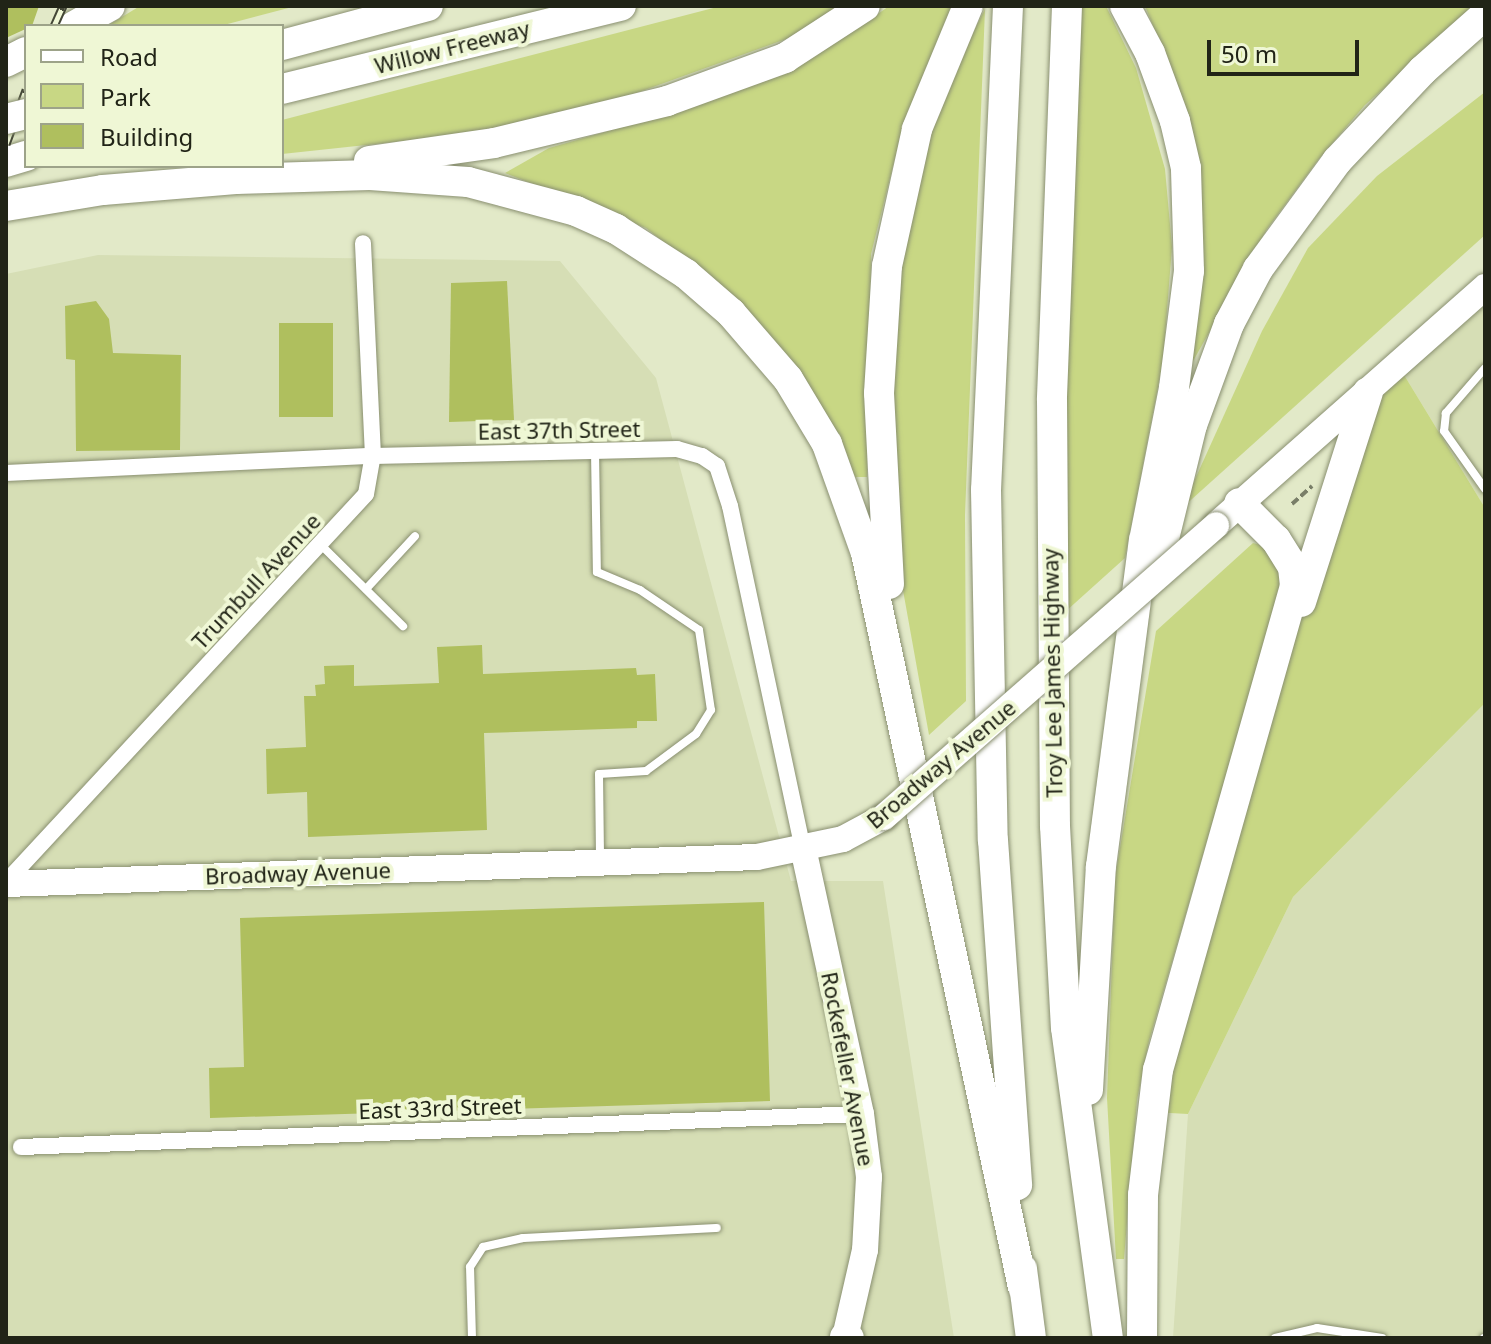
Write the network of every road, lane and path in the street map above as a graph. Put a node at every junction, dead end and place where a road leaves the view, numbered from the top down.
1 (110, 6) edge
2 (428, 6) edge
3 (621, 6) edge
4 (865, 6) edge
5 (968, 6) edge
6 (1008, 6) edge
7 (1067, 6) edge
8 (1127, 9) edge
9 (1485, 15) edge
10 (78, 24) edge
11 (284, 44) edge
12 (24, 53) edge
13 (6, 62) edge
14 (284, 89) edge
15 (236, 179) junction
16 (6, 206) edge
17 (363, 243) dead end
18 (1485, 287) edge
19 (1485, 368) edge
20 (1368, 392) junction
21 (595, 451) junction
22 (373, 456) junction
23 (6, 473) edge
24 (1485, 489) edge
25 (1239, 503) junction
26 (415, 536) dead end
27 (320, 544) junction
28 (366, 589) junction
29 (403, 626) dead end
30 (1269, 690) junction
31 (1118, 732) junction
32 (909, 737) junction
33 (803, 848) junction
34 (600, 863) junction
35 (6, 883) edge
36 (861, 1114) junction
37 (1084, 1131) junction
38 (21, 1147) dead end
39 (717, 1228) dead end
40 (1023, 1287) junction
41 (472, 1338) edge
42 (846, 1338) edge
43 (1031, 1338) edge
44 (1108, 1338) edge
45 (1142, 1338) edge
46 (1275, 1338) edge
47 (1382, 1338) edge

1 - 10 highway
2 - 11 highway, Willow Freeway
3 - 14 highway, Willow Freeway
4 - 15 highway
5 - 32 highway
6 - 40 highway
7 - 37 highway, Troy Lee James Highway
8 - 31 highway
9 - 31 highway
12 - 13 highway
15 - 16 highway
15 - 32 highway
17 - 22 street, Trumbull Avenue
18 - 20 main road, Broadway Avenue
19 - 24 lane
20 - 25 main road, Broadway Avenue
20 - 30 highway
21 - 22 street, East 37th Street
21 - 33 street, East 37th Street
21 - 34 lane
22 - 23 street, East 37th Street
22 - 27 street, Trumbull Avenue
25 - 30 highway
25 - 33 main road, Broadway Avenue, bridge
26 - 28 lane
27 - 28 lane
27 - 35 street, Trumbull Avenue
28 - 29 lane
30 - 45 highway
31 - 37 highway
32 - 40 highway
33 - 34 main road, Broadway Avenue
33 - 36 main road, Rockefeller Avenue
34 - 35 main road, Broadway Avenue
36 - 38 street, East 33rd Street
36 - 42 main road, Rockefeller Avenue
37 - 44 highway, Troy Lee James Highway
39 - 41 lane
40 - 43 highway
46 - 47 lane

